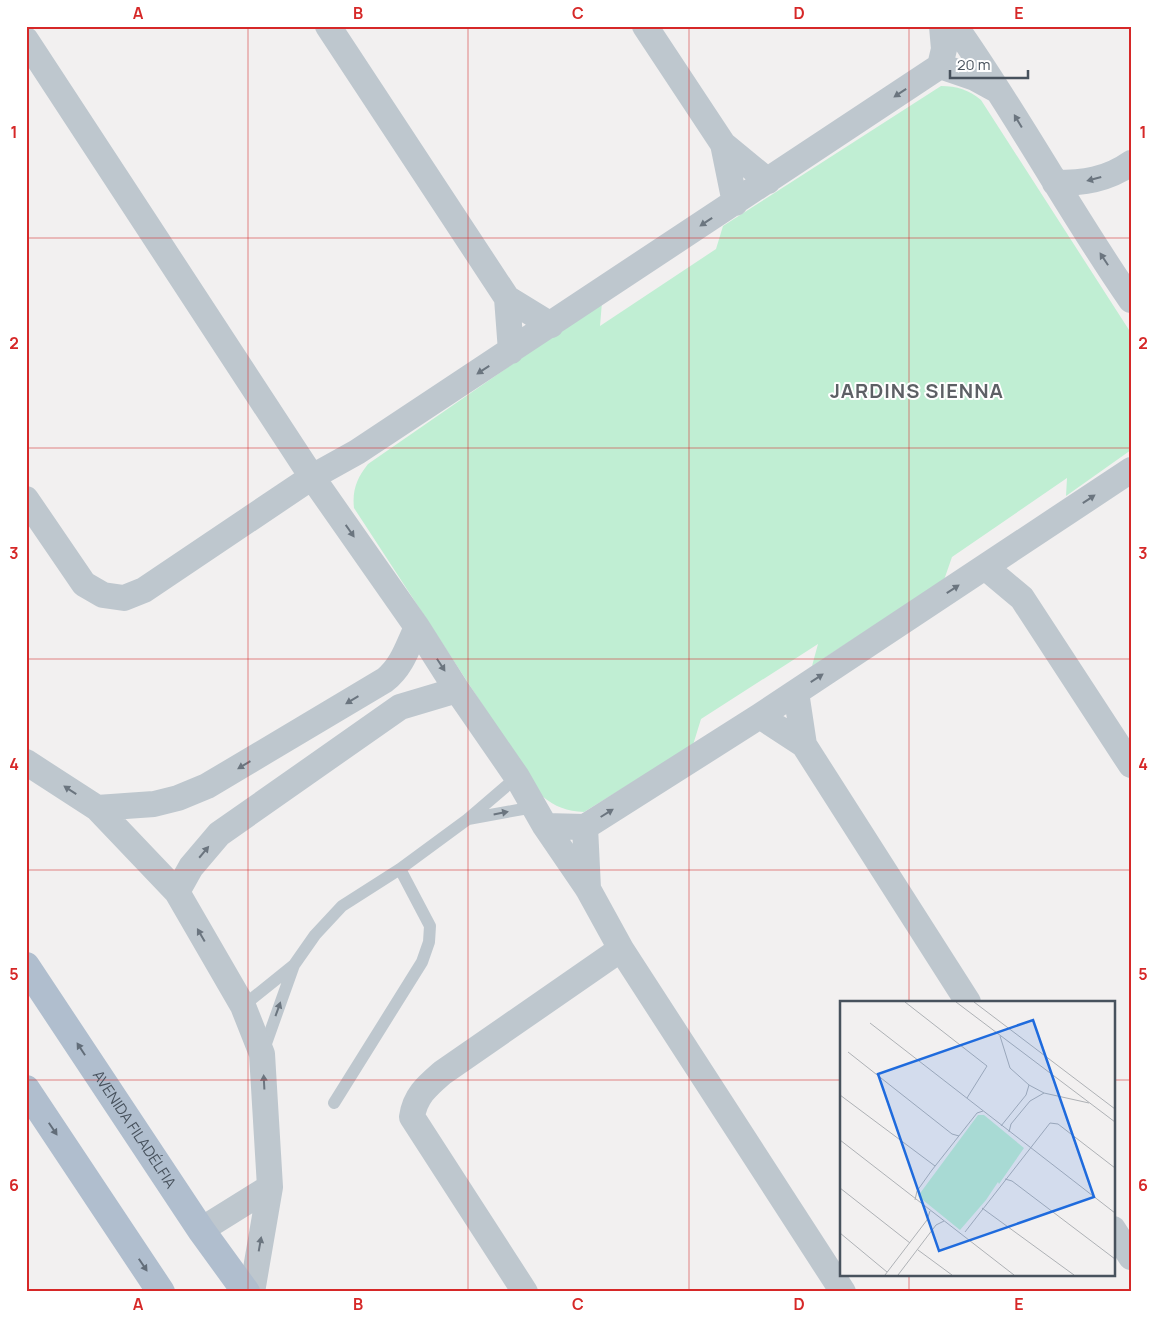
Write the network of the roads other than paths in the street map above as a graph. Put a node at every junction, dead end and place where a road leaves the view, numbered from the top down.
1 (328, 26) edge
2 (645, 26) edge
3 (942, 26) edge
4 (956, 26) edge
5 (26, 40) edge
6 (940, 66) junction
7 (1000, 91) junction
8 (723, 144) junction
9 (1131, 164) edge
10 (768, 181) junction
11 (1055, 183) junction
12 (735, 203) junction
13 (1127, 283) edge
14 (507, 298) junction
15 (551, 325) junction
16 (511, 351) junction
17 (357, 452) junction
18 (1131, 470) edge
19 (312, 477) junction
20 (26, 499) edge
21 (333, 507) junction
22 (1015, 548) junction
23 (985, 567) junction
24 (1022, 598) junction
25 (416, 626) junction
26 (385, 680) junction
27 (457, 690) junction
28 (796, 692) junction
29 (400, 707) junction
30 (760, 716) junction
31 (285, 740) junction
32 (804, 746) junction
33 (26, 762) edge
34 (1131, 765) edge
35 (306, 771) junction
36 (517, 777) junction
37 (97, 808) junction
38 (539, 816) junction
39 (468, 819) junction
40 (585, 827) junction
41 (400, 868) junction
42 (588, 889) junction
43 (177, 892) junction
44 (621, 949) junction
45 (294, 964) junction
46 (26, 966) edge
47 (967, 1001) edge
48 (243, 1006) junction
49 (262, 1054) junction
50 (26, 1089) edge
51 (334, 1103) dead end
52 (270, 1187) junction
53 (201, 1230) junction
54 (1114, 1231) edge
55 (1131, 1257) edge
56 (161, 1292) edge
57 (246, 1292) edge
58 (252, 1292) edge
59 (525, 1292) edge
60 (843, 1292) edge

1 - 14 street
2 - 8 street
3 - 6 street
4 - 7 street
5 - 19 street
6 - 7 street
6 -> 10 street
11 -> 7 street
8 - 10 street
8 - 12 street
9 -> 11 street
10 - 12 street
13 -> 11 street
12 -> 15 street
14 - 15 street
14 - 16 street
15 - 16 street
16 -> 17 street
17 - 19 street
17 - 21 street
22 -> 18 street
19 - 20 street
19 - 21 street
21 -> 25 street
22 - 23 street
22 - 24 street
23 - 24 street
28 -> 23 street
24 - 34 street
25 - 26 street
25 -> 27 street
26 - 29 street
26 -> 31 street
27 - 29 street
27 - 36 street
28 - 30 street
28 - 32 street
29 - 35 street
30 - 32 street
40 -> 30 street
31 - 35 street
31 -> 37 street
32 - 47 street
37 -> 33 street
43 -> 35 street
36 - 38 street
36 - 39 lane
37 - 43 street
39 -> 38 lane
38 - 40 street
38 - 42 street
39 - 41 lane
40 - 42 street
41 - 45 lane
41 - 51 lane
42 - 44 street
48 -> 43 street
44 - 59 street
44 - 60 street
45 - 48 lane
49 -> 45 lane
53 -> 46 main road, AVENIDA FILADÉLFIA
48 - 49 street
52 -> 49 street
50 -> 56 main road
52 - 53 street
58 -> 52 street
53 - 57 main road, AVENIDA FILADÉLFIA
54 - 55 street

